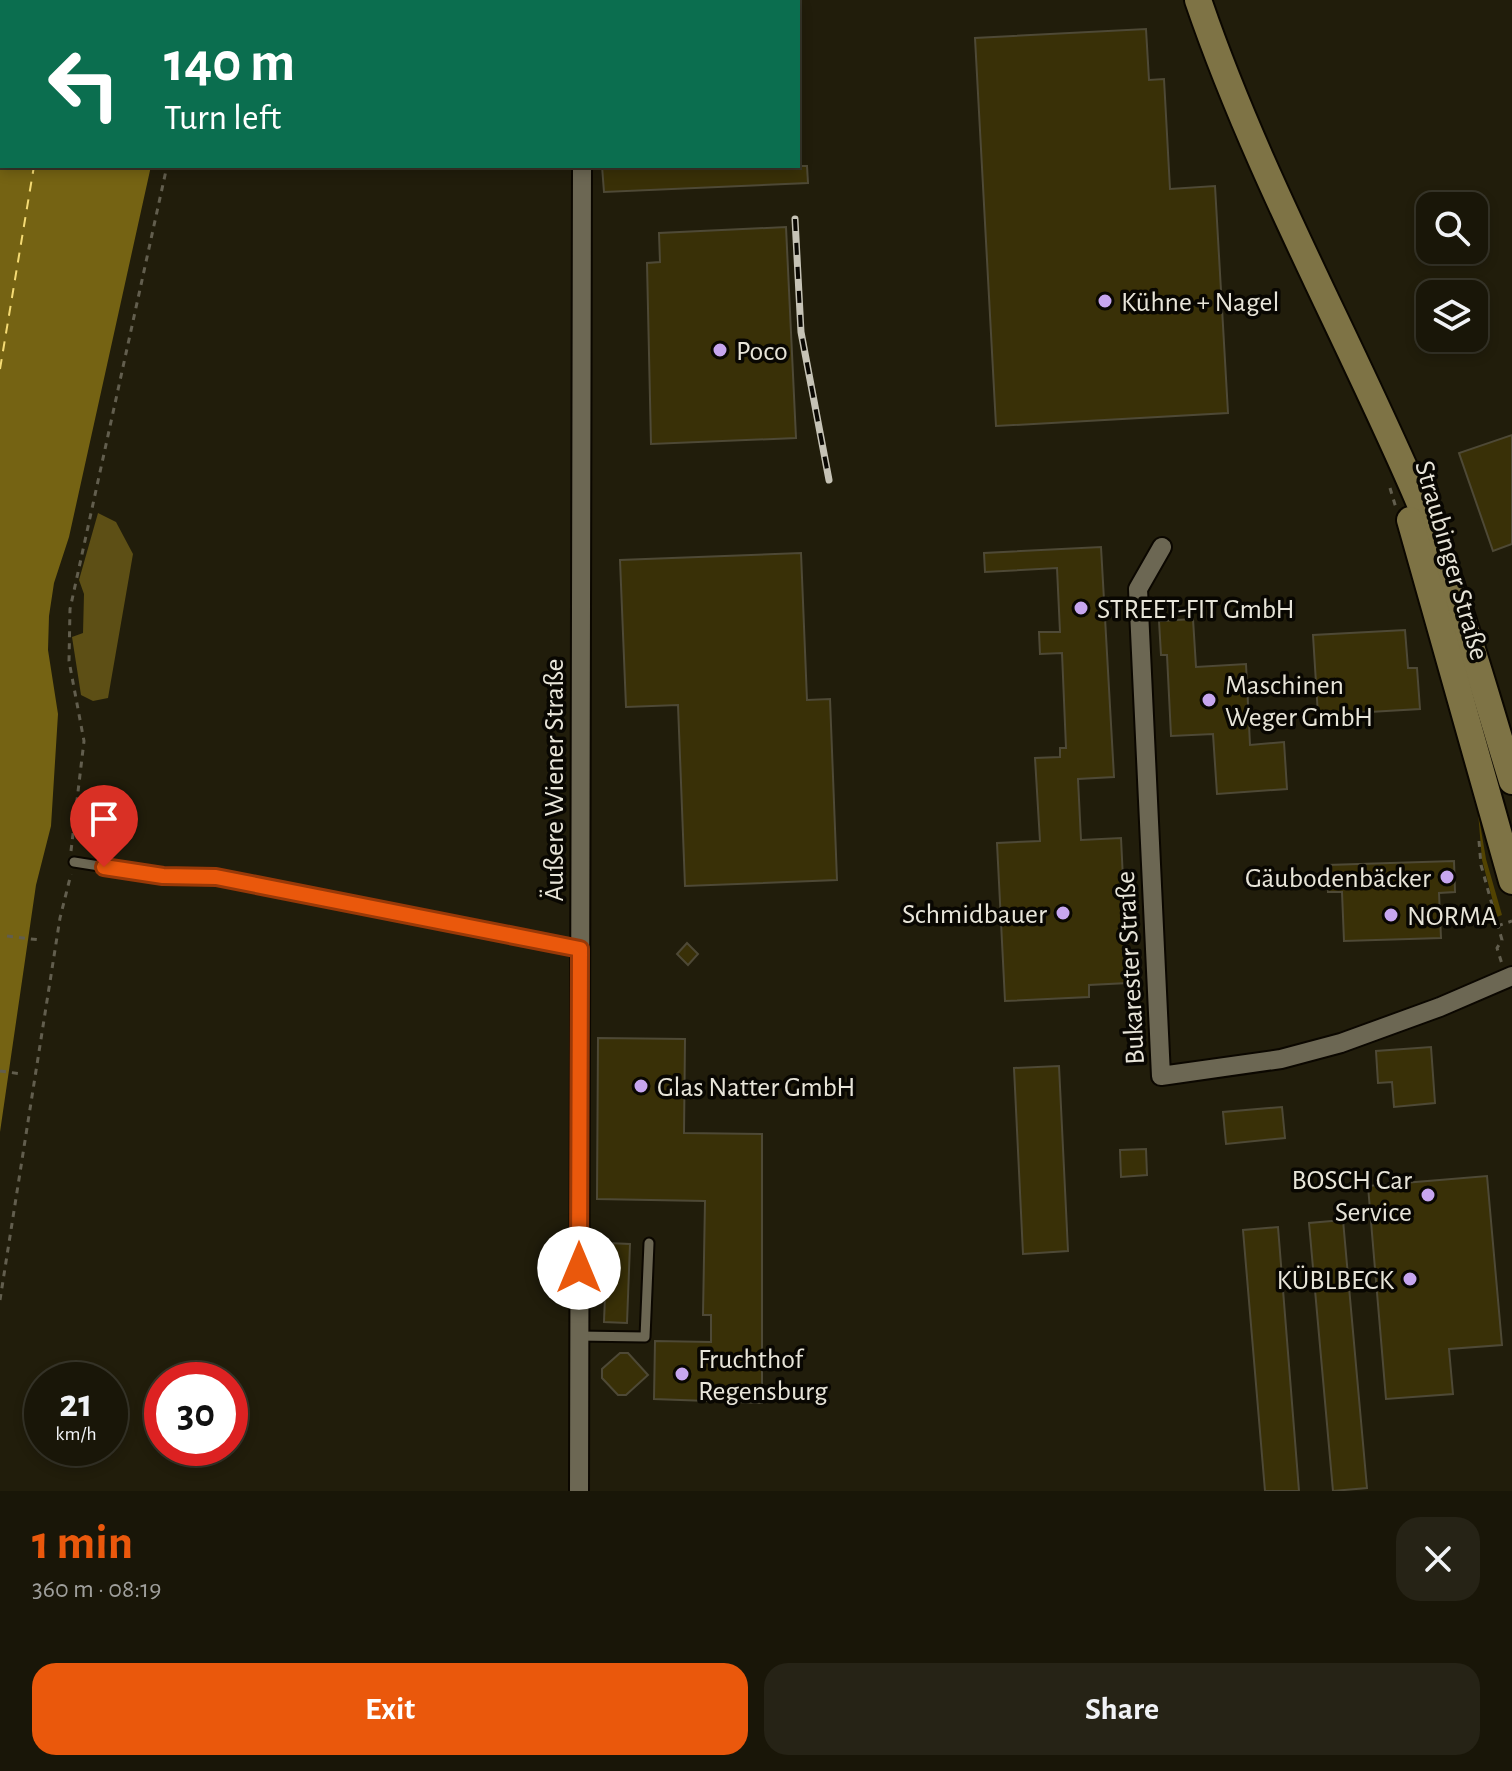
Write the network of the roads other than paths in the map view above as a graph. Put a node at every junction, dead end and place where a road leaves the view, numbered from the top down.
1 (1198, 0) edge
2 (582, 168) edge
3 (1369, 395) junction
4 (1162, 547) dead end
5 (1512, 781) edge
6 (74, 862) road end
7 (1512, 881) edge
8 (580, 949) junction
9 (1509, 977) edge
10 (649, 1243) dead end
11 (578, 1336) junction
12 (579, 1491) edge

1 - 3 main road, Straubinger Straße
2 - 8 street, Äußere Wiener Straße
3 - 5 main road, Straubinger Straße
3 - 7 main road, Straubinger Straße
4 - 9 street, Bukarester Straße
6 - 8 lane
8 - 11 street, Äußere Wiener Straße
10 - 11 lane
11 - 12 street, Äußere Wiener Straße

